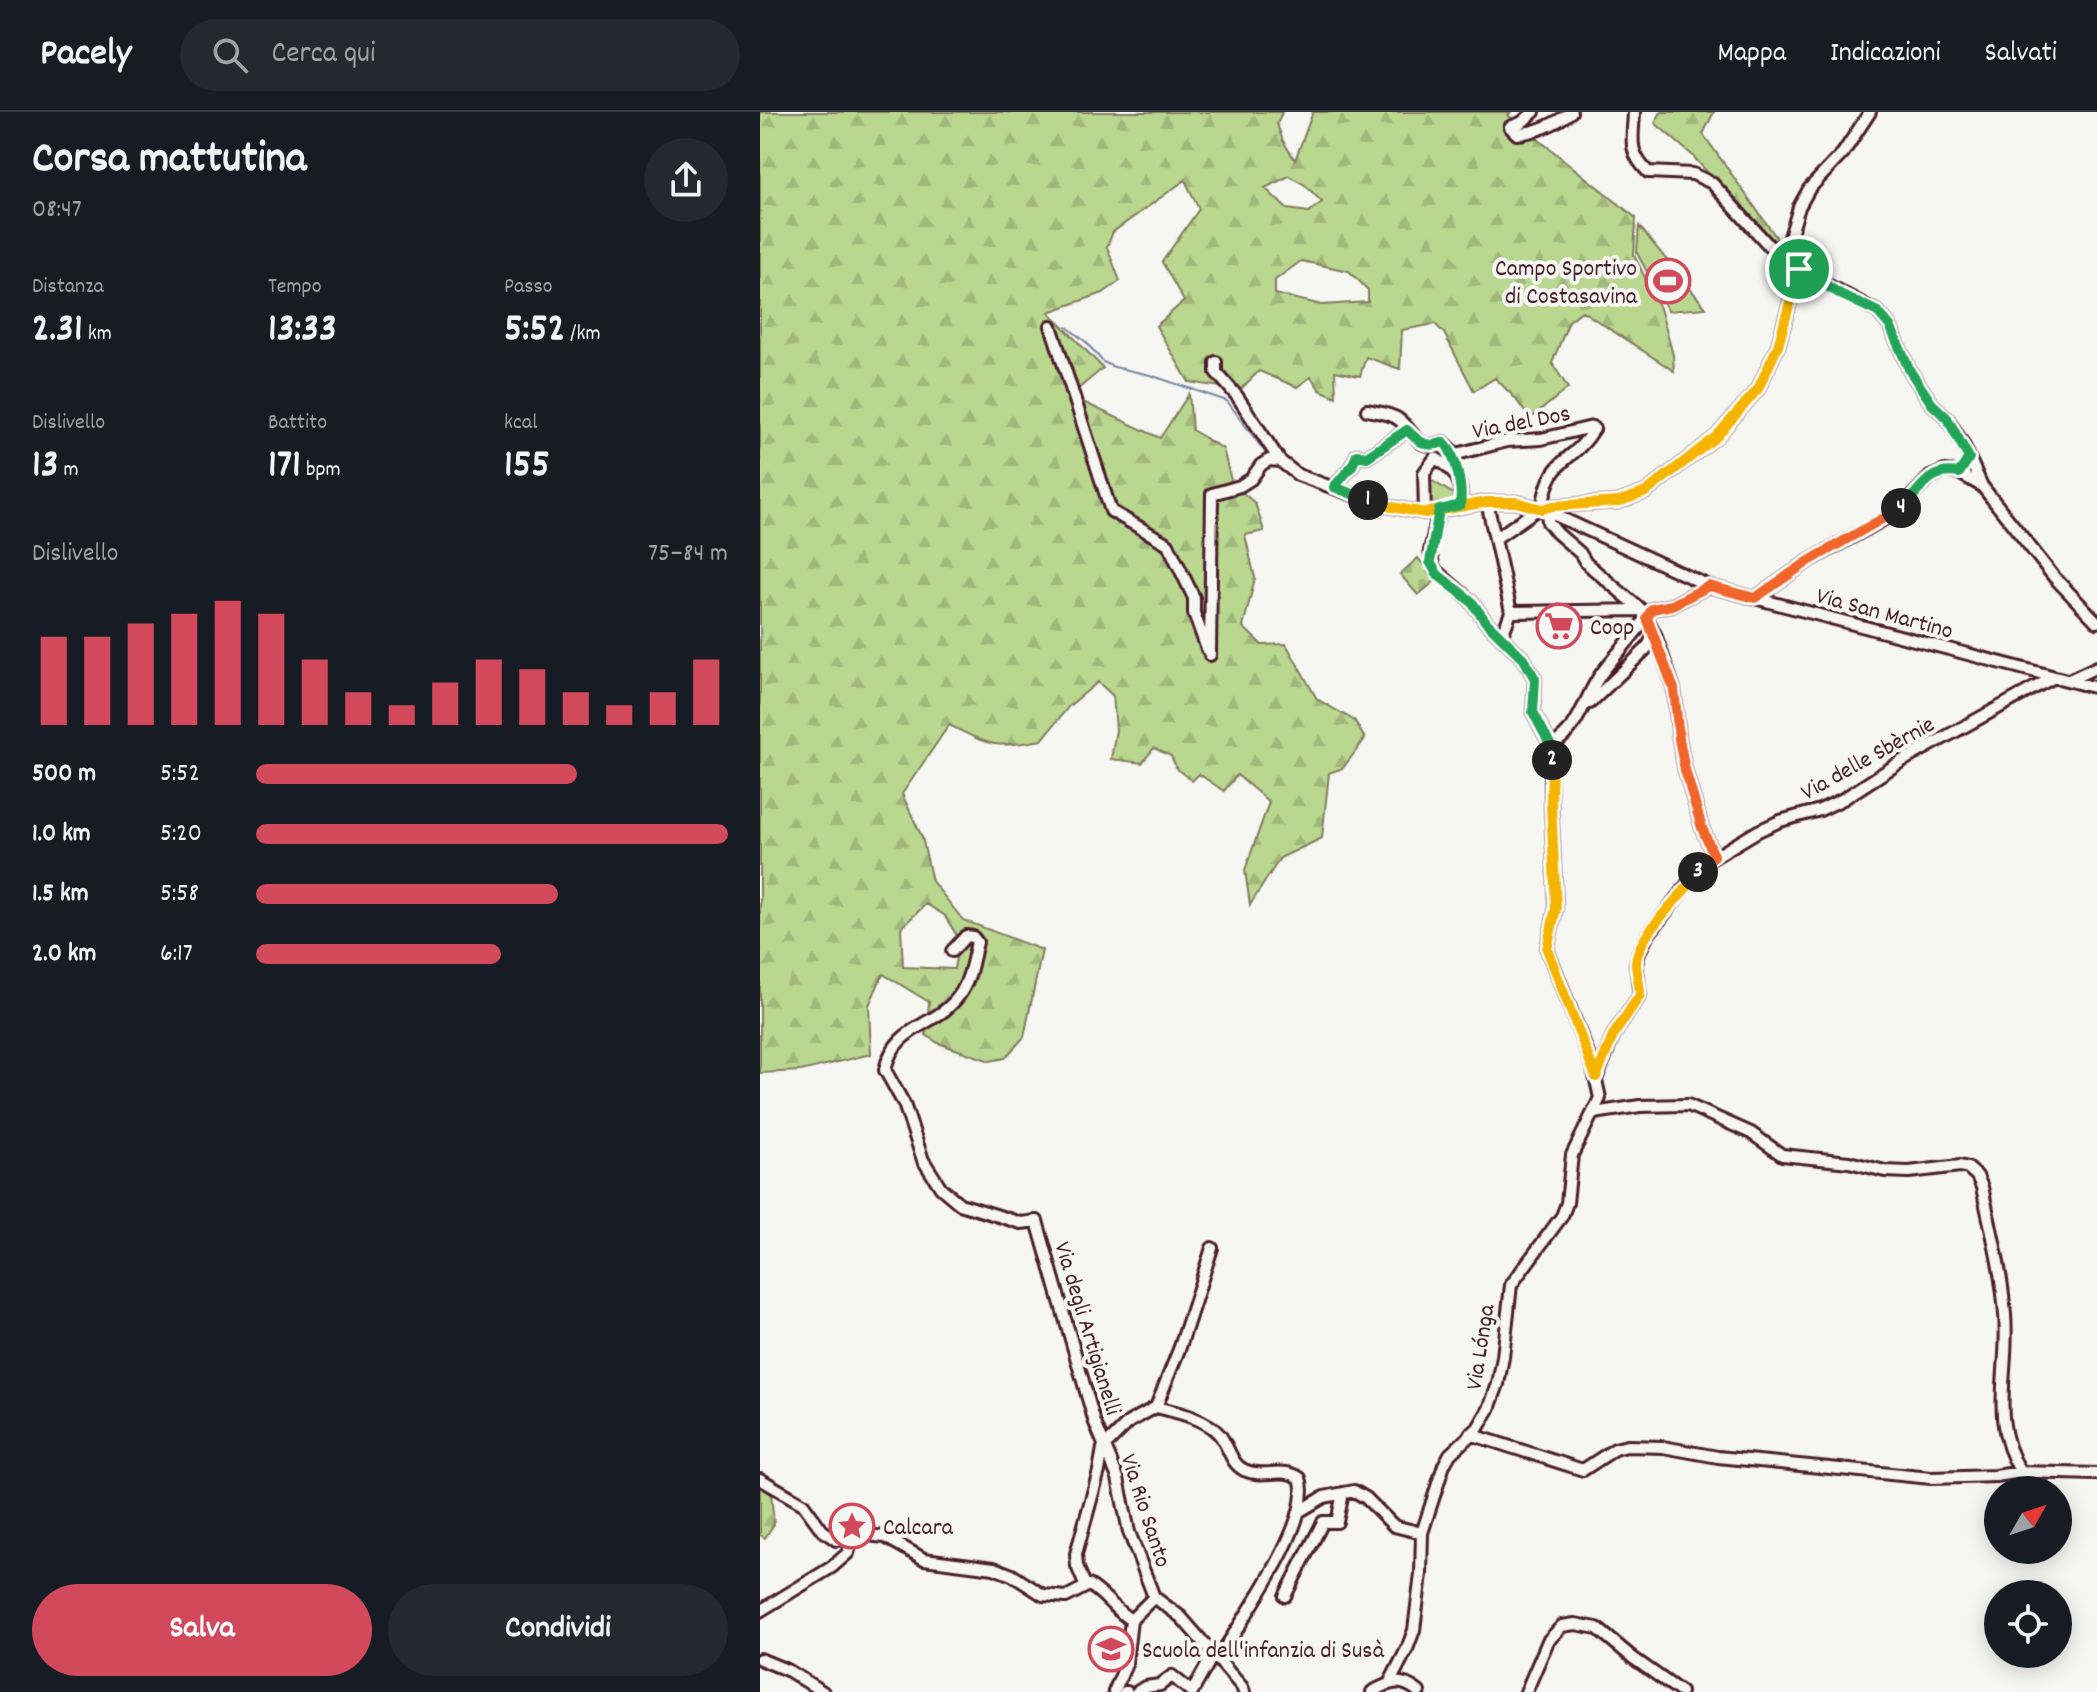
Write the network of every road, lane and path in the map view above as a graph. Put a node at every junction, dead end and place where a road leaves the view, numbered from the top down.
1 (1534, 112) edge
2 (1571, 112) edge
3 (1634, 112) edge
4 (1870, 112) edge
5 (1783, 261) junction
6 (1799, 269) junction
7 (1051, 326) dead end
8 (1216, 362) dead end
9 (1367, 410) dead end
10 (1407, 430) junction
11 (1453, 455) junction
12 (1969, 458) junction
13 (1280, 461) junction
14 (1456, 473) junction
15 (1959, 473) junction
16 (1982, 486) junction
17 (1334, 487) junction
18 (1487, 502) junction
19 (1460, 505) junction
20 (1543, 509) junction
21 (1439, 510) junction
22 (1425, 513) junction
23 (1496, 538) junction
24 (1709, 586) junction
25 (1755, 598) junction
26 (1511, 612) junction
27 (1645, 614) junction
28 (2097, 622) edge
29 (1655, 634) junction
30 (1502, 636) junction
31 (2097, 667) edge
32 (2054, 677) junction
33 (2069, 680) junction
34 (2097, 688) edge
35 (1583, 711) junction
36 (1551, 746) junction
37 (1714, 856) junction
38 (952, 951) dead end
39 (1596, 1077) junction
40 (1594, 1113) junction
41 (1212, 1248) dead end
42 (1156, 1407) junction
43 (1470, 1434) junction
44 (1105, 1446) junction
45 (2021, 1472) junction
46 (2097, 1474) edge
47 (760, 1479) edge
48 (1343, 1493) junction
49 (1300, 1511) junction
50 (1422, 1533) junction
51 (852, 1539) junction
52 (1085, 1585) junction
53 (1285, 1596) dead end
54 (1154, 1597) junction
55 (760, 1611) edge
56 (1131, 1620) junction
57 (1215, 1657) junction
58 (760, 1659) edge
59 (1390, 1682) junction
60 (1122, 1691) edge
61 (823, 1692) edge
62 (1137, 1692) edge
63 (1192, 1692) edge
64 (1244, 1692) edge
65 (1372, 1692) edge
66 (1419, 1692) edge
67 (1526, 1692) edge
68 (1681, 1692) edge

1 - 2 street
3 - 5 street
4 - 5 street
5 - 6 street
6 - 12 street
6 - 20 street
7 - 13 street
8 - 13 street
9 - 10 street
10 - 11 street
10 - 17 street
11 - 14 street
11 - 20 street, Via del Dos
12 - 15 street
12 - 16 street
13 - 17 street
14 - 19 street
14 - 22 street
15 - 16 street
15 - 25 street
16 - 28 street
17 - 22 street
18 - 19 street, Via San Martino
18 - 20 street, Via San Martino
18 - 23 street
19 - 21 street, Via San Martino
20 - 23 street
20 - 24 street, Via San Martino
20 - 27 street
21 - 22 street, Via San Martino
21 - 30 street
23 - 26 street
24 - 25 street, Via San Martino
24 - 27 street
25 - 32 street, Via San Martino
26 - 27 street
26 - 30 street
27 - 29 street
27 - 35 street
29 - 35 street
29 - 37 street
30 - 36 street
31 - 33 street
32 - 33 street, Via San Martino
32 - 37 street, Via delle Sbèrnie
33 - 34 street, Via San Martino
35 - 36 street
36 - 39 street
37 - 39 street, Via delle Sbèrnie
38 - 44 street, Via degli Artigianelli
39 - 40 street, Via Lónga
40 - 43 street, Via Lónga
40 - 45 street
41 - 42 street
42 - 44 street
42 - 49 street
43 - 45 street
43 - 50 street, Via Lónga
44 - 52 street
44 - 54 street, Via Rio Santo
45 - 46 street
47 - 51 street
48 - 49 street
48 - 50 street
48 - 53 street
49 - 57 street
50 - 59 street, Via Lónga
51 - 52 street
51 - 55 street
52 - 56 street
54 - 56 street
54 - 57 street, Via Rio Santo
56 - 60 street
57 - 63 street
57 - 64 street, Via Rio Santo
58 - 61 street
59 - 65 street
59 - 66 street
62 - 63 street
67 - 68 street

